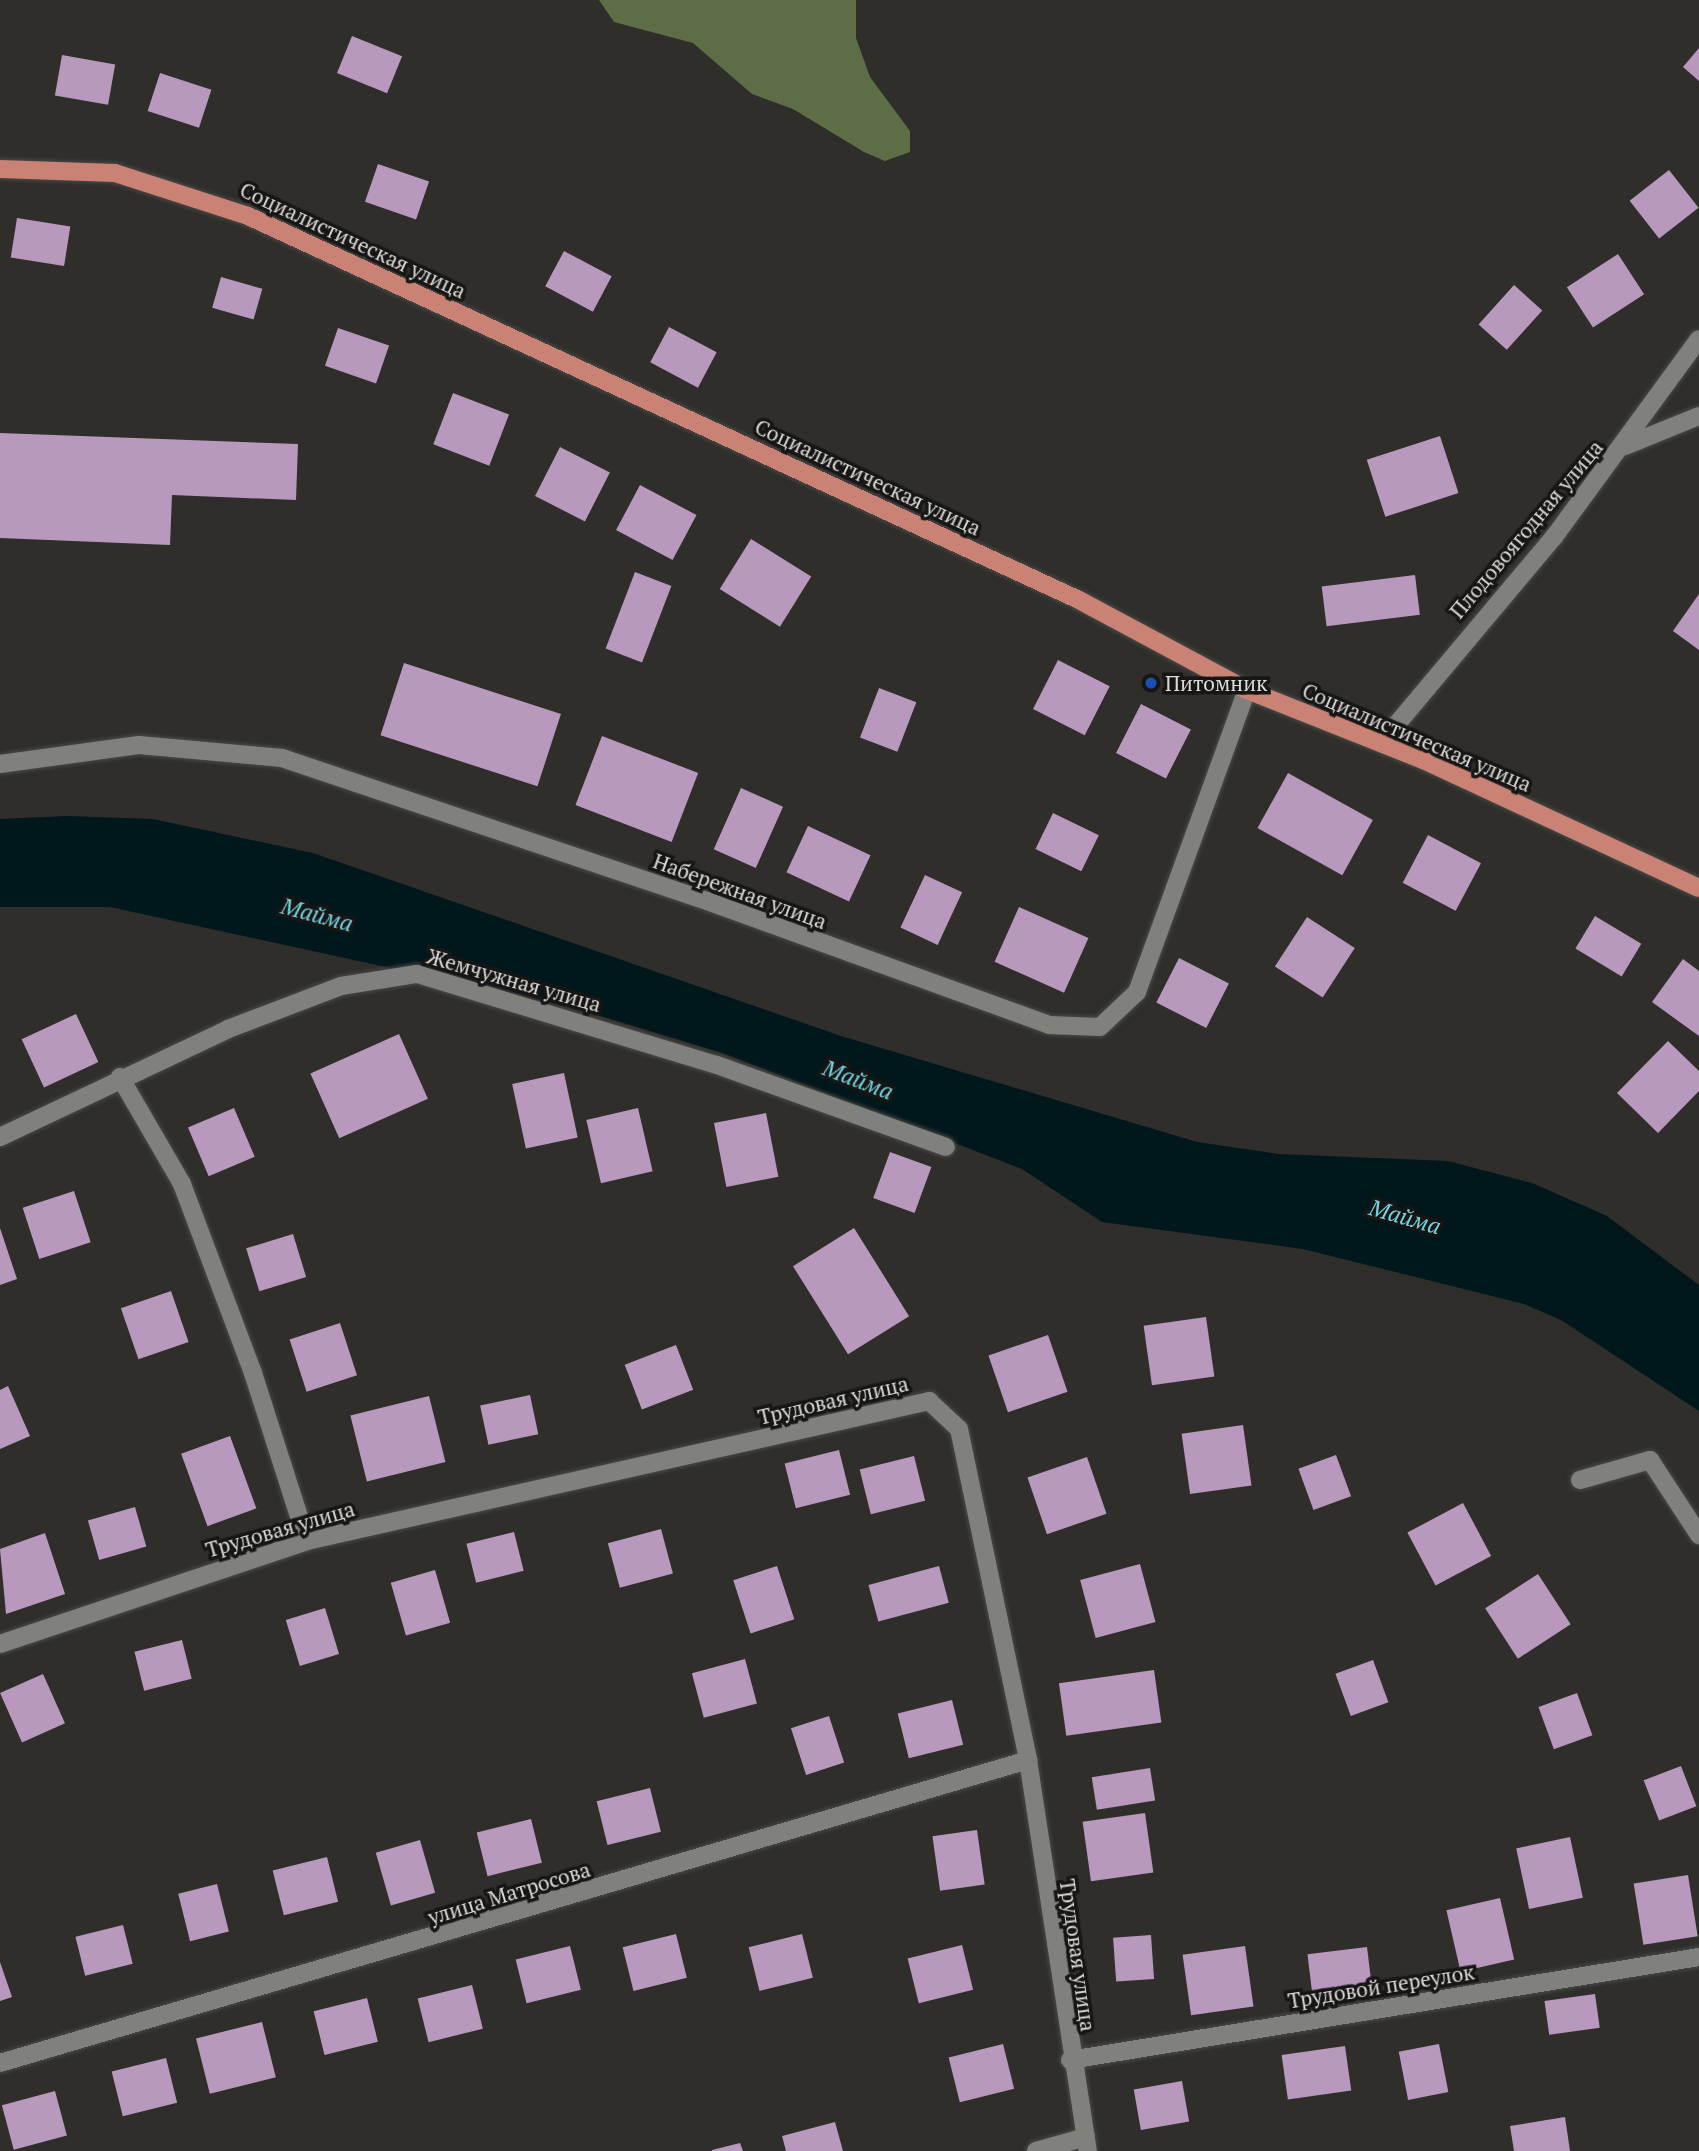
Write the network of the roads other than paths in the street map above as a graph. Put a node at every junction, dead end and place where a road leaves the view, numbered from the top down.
1 (0, 169) edge
2 (1699, 339) edge
3 (1699, 416) edge
4 (1625, 446) junction
5 (1247, 690) junction
6 (1381, 743) junction
7 (0, 764) edge
8 (1699, 888) edge
9 (120, 1077) junction
10 (0, 1137) edge
11 (946, 1147) dead end
12 (1580, 1480) dead end
13 (1699, 1535) edge
14 (307, 1541) junction
15 (0, 1644) edge
16 (1028, 1760) junction
17 (1699, 1957) edge
18 (1070, 2060) junction
19 (0, 2063) edge
20 (1087, 2144) edge
21 (1036, 2151) edge

1 - 5 main road, Социалистическая улица
2 - 4 street, Плодовоягодная улица
3 - 4 street
4 - 6 street, Плодовоягодная улица
5 - 6 main road, Социалистическая улица
5 - 7 street, Набережная улица
6 - 8 main road, Социалистическая улица
9 - 10 street, Жемчужная улица
9 - 11 street, Жемчужная улица
9 - 14 street
12 - 13 street
14 - 15 street, Трудовая улица
14 - 16 street, Трудовая улица
16 - 18 street, Трудовая улица
16 - 19 street, улица Матросова
17 - 18 street, Трудовой переулок
18 - 20 street, Трудовая улица
20 - 21 street

